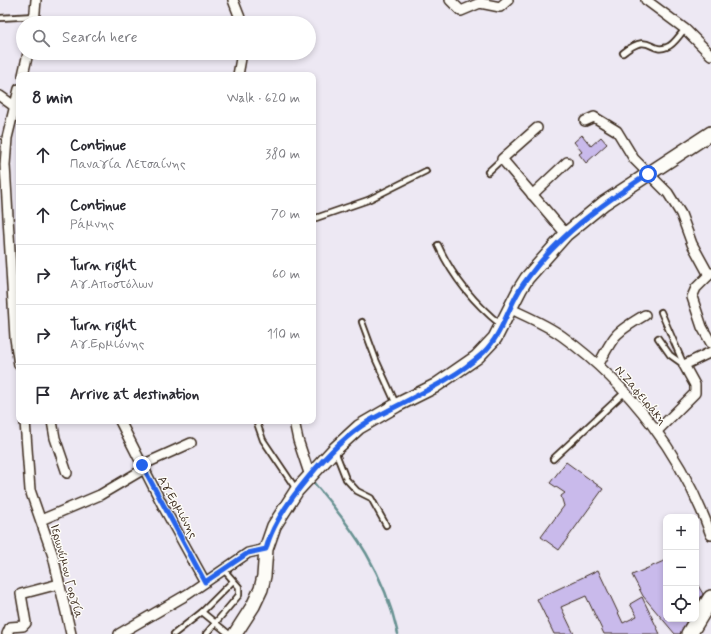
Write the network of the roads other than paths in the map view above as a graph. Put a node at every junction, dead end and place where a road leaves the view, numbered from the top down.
1 (36, 0) edge
2 (233, 0) edge
3 (450, 0) edge
4 (508, 0) edge
5 (646, 0) edge
6 (34, 16) edge
7 (239, 16) edge
8 (0, 18) edge
9 (16, 19) edge
10 (685, 29) junction
11 (623, 53) dead end
12 (711, 55) edge
13 (26, 60) edge
14 (241, 60) edge
15 (24, 72) edge
16 (239, 72) edge
17 (0, 96) edge
18 (16, 99) edge
19 (14, 106) junction
20 (585, 121) dead end
21 (537, 128) dead end
22 (711, 133) edge
23 (4, 139) edge
24 (502, 159) junction
25 (567, 162) dead end
26 (426, 171) dead end
27 (488, 172) dead end
28 (648, 174) junction
29 (532, 195) junction
30 (316, 218) edge
31 (566, 234) junction
32 (438, 245) dead end
33 (710, 274) edge
34 (511, 309) junction
35 (661, 312) dead end
36 (645, 315) dead end
37 (362, 322) dead end
38 (503, 326) junction
39 (658, 338) dead end
40 (711, 343) edge
41 (16, 345) edge
42 (711, 352) edge
43 (599, 364) junction
44 (684, 365) junction
45 (625, 392) junction
46 (397, 405) junction
47 (25, 424) edge
48 (53, 424) edge
49 (122, 424) edge
50 (257, 424) edge
51 (295, 424) edge
52 (657, 431) junction
53 (191, 443) dead end
54 (335, 449) junction
55 (553, 460) dead end
56 (143, 467) junction
57 (67, 473) dead end
58 (310, 476) junction
59 (297, 490) junction
60 (41, 520) junction
61 (386, 525) dead end
62 (711, 535) edge
63 (266, 549) junction
64 (223, 569) junction
65 (233, 581) junction
66 (205, 582) junction
67 (59, 584) junction
68 (711, 598) edge
69 (202, 612) junction
70 (215, 623) junction
71 (7, 634) edge
72 (71, 634) edge
73 (119, 634) edge
74 (174, 634) edge
75 (206, 634) edge
76 (229, 634) edge
77 (235, 634) edge
78 (689, 634) edge

1 - 6 street
2 - 7 street
3 - 4 street
5 - 10 street
8 - 9 lane
10 - 11 lane
10 - 12 street
13 - 15 street
14 - 16 street
17 - 19 street
18 - 19 street
19 - 23 street
20 - 28 street
21 - 24 street
22 - 28 main road
23 - 41 street
24 - 27 lane
24 - 29 street
25 - 29 street
26 - 30 lane
28 - 31 main road
28 - 33 street
29 - 31 street
31 - 34 main road
32 - 38 lane
33 - 40 street
34 - 38 main road
34 - 43 street, Ν.Ζαφειράκη
35 - 44 lane
36 - 43 street
37 - 46 lane
38 - 46 main road
39 - 44 lane
42 - 44 street
43 - 45 street, Ν.Ζαφειράκη
44 - 52 street
45 - 52 street, Ν.Ζαφειράκη
45 - 55 lane
46 - 54 main road
47 - 60 street, Ιερωνύμου Γοργία
48 - 57 street
49 - 56 street, Αγ.Ερμιόνης
50 - 59 lane
51 - 58 street
52 - 62 street, Ν.Ζαφειράκη
53 - 56 street
54 - 58 main road
54 - 61 lane
56 - 60 street
56 - 66 street, Αγ.Ερμιόνης
58 - 59 main road
59 - 63 main road
60 - 67 street, Ιερωνύμου Γοργία
63 - 64 street
63 - 77 main road
64 - 65 lane
64 - 66 street
65 - 69 lane
65 - 70 lane
66 - 73 street
67 - 71 street
67 - 72 street, Ιερωνύμου Γοργία
68 - 78 main road
69 - 70 lane
69 - 74 lane
70 - 75 lane
70 - 76 lane

